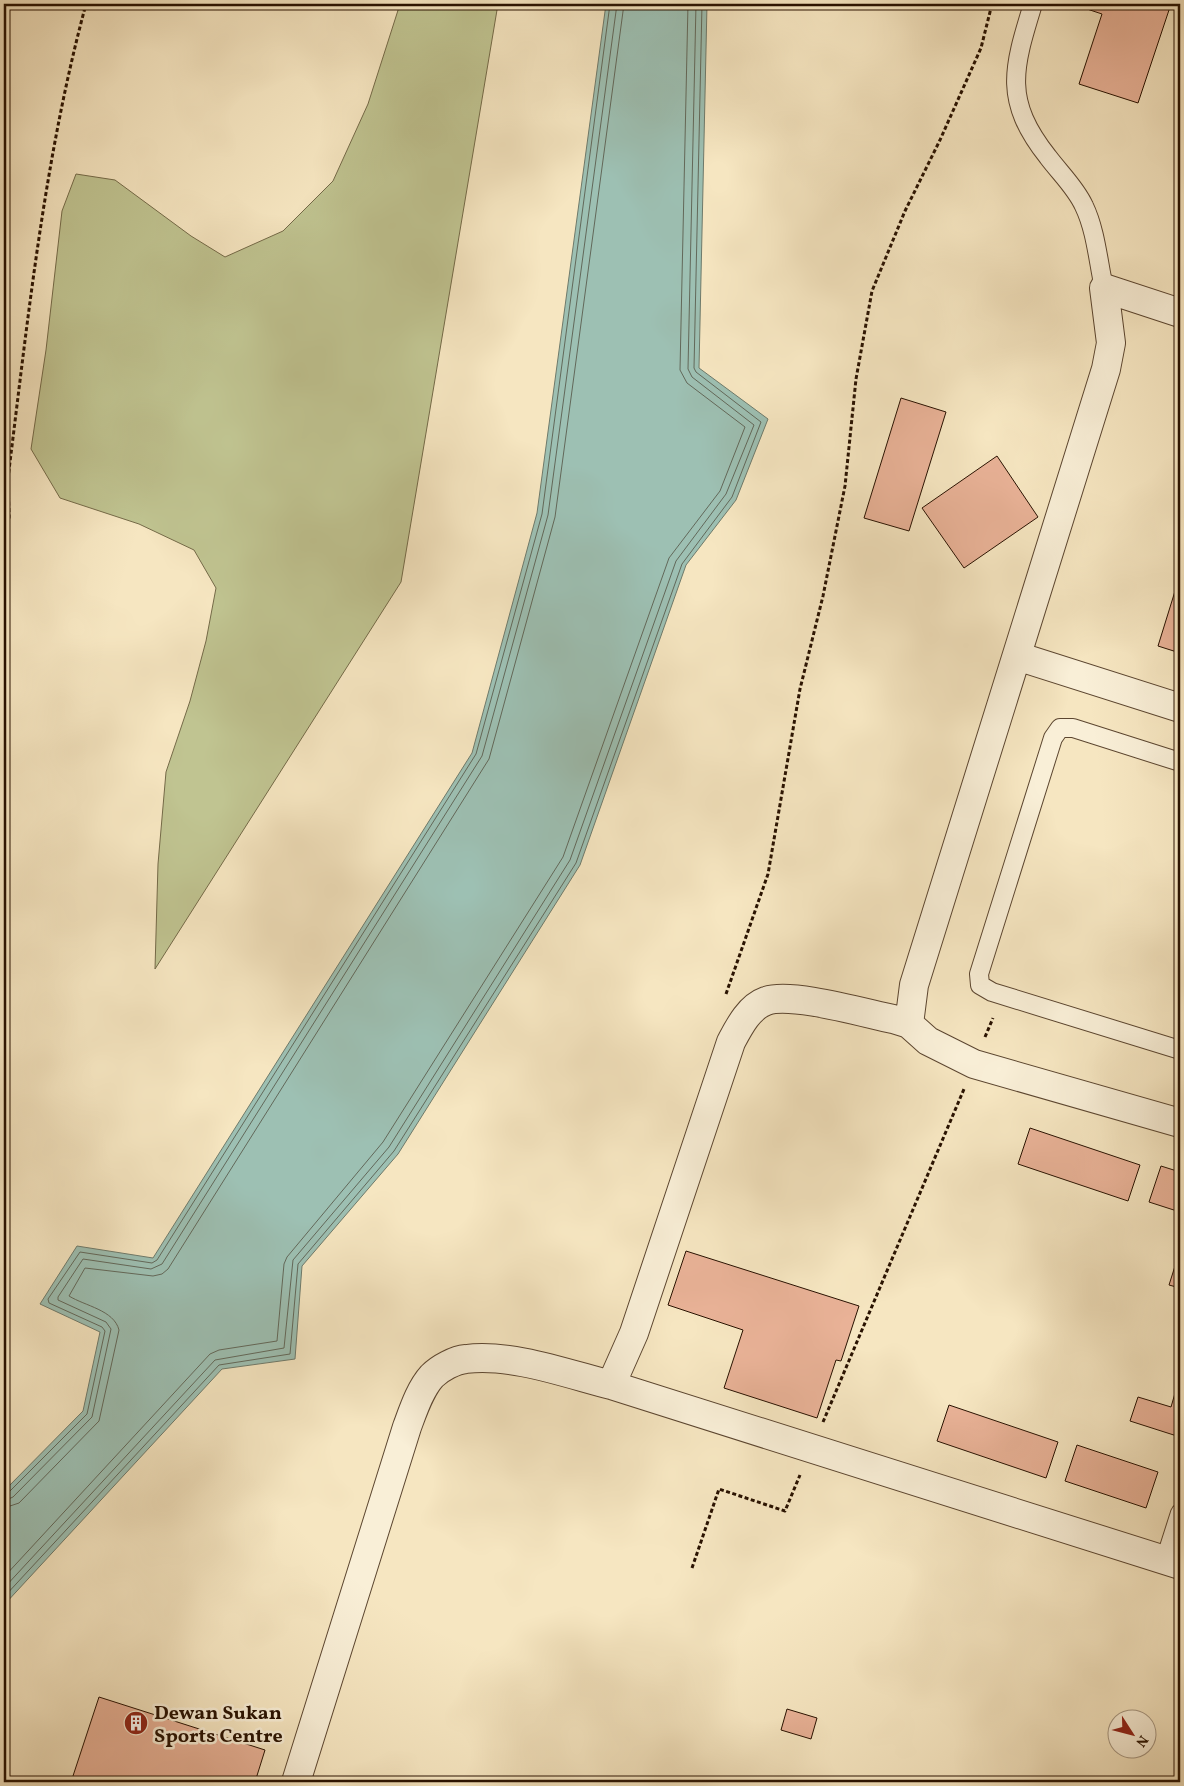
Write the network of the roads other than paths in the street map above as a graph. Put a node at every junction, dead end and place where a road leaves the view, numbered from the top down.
1 (1034, 4) edge
2 (1104, 288) junction
3 (1180, 313) edge
4 (1017, 656) junction
5 (1180, 708) edge
6 (1180, 762) edge
7 (908, 1024) junction
8 (1180, 1050) edge
9 (1180, 1123) edge
10 (612, 1385) junction
11 (1180, 1513) edge
12 (1173, 1562) edge
13 (296, 1782) edge

1 - 2 lane
2 - 3 street
2 - 4 street
4 - 5 street
4 - 7 street
6 - 8 lane
7 - 9 street
7 - 10 street
10 - 12 street
10 - 13 street
11 - 12 lane

